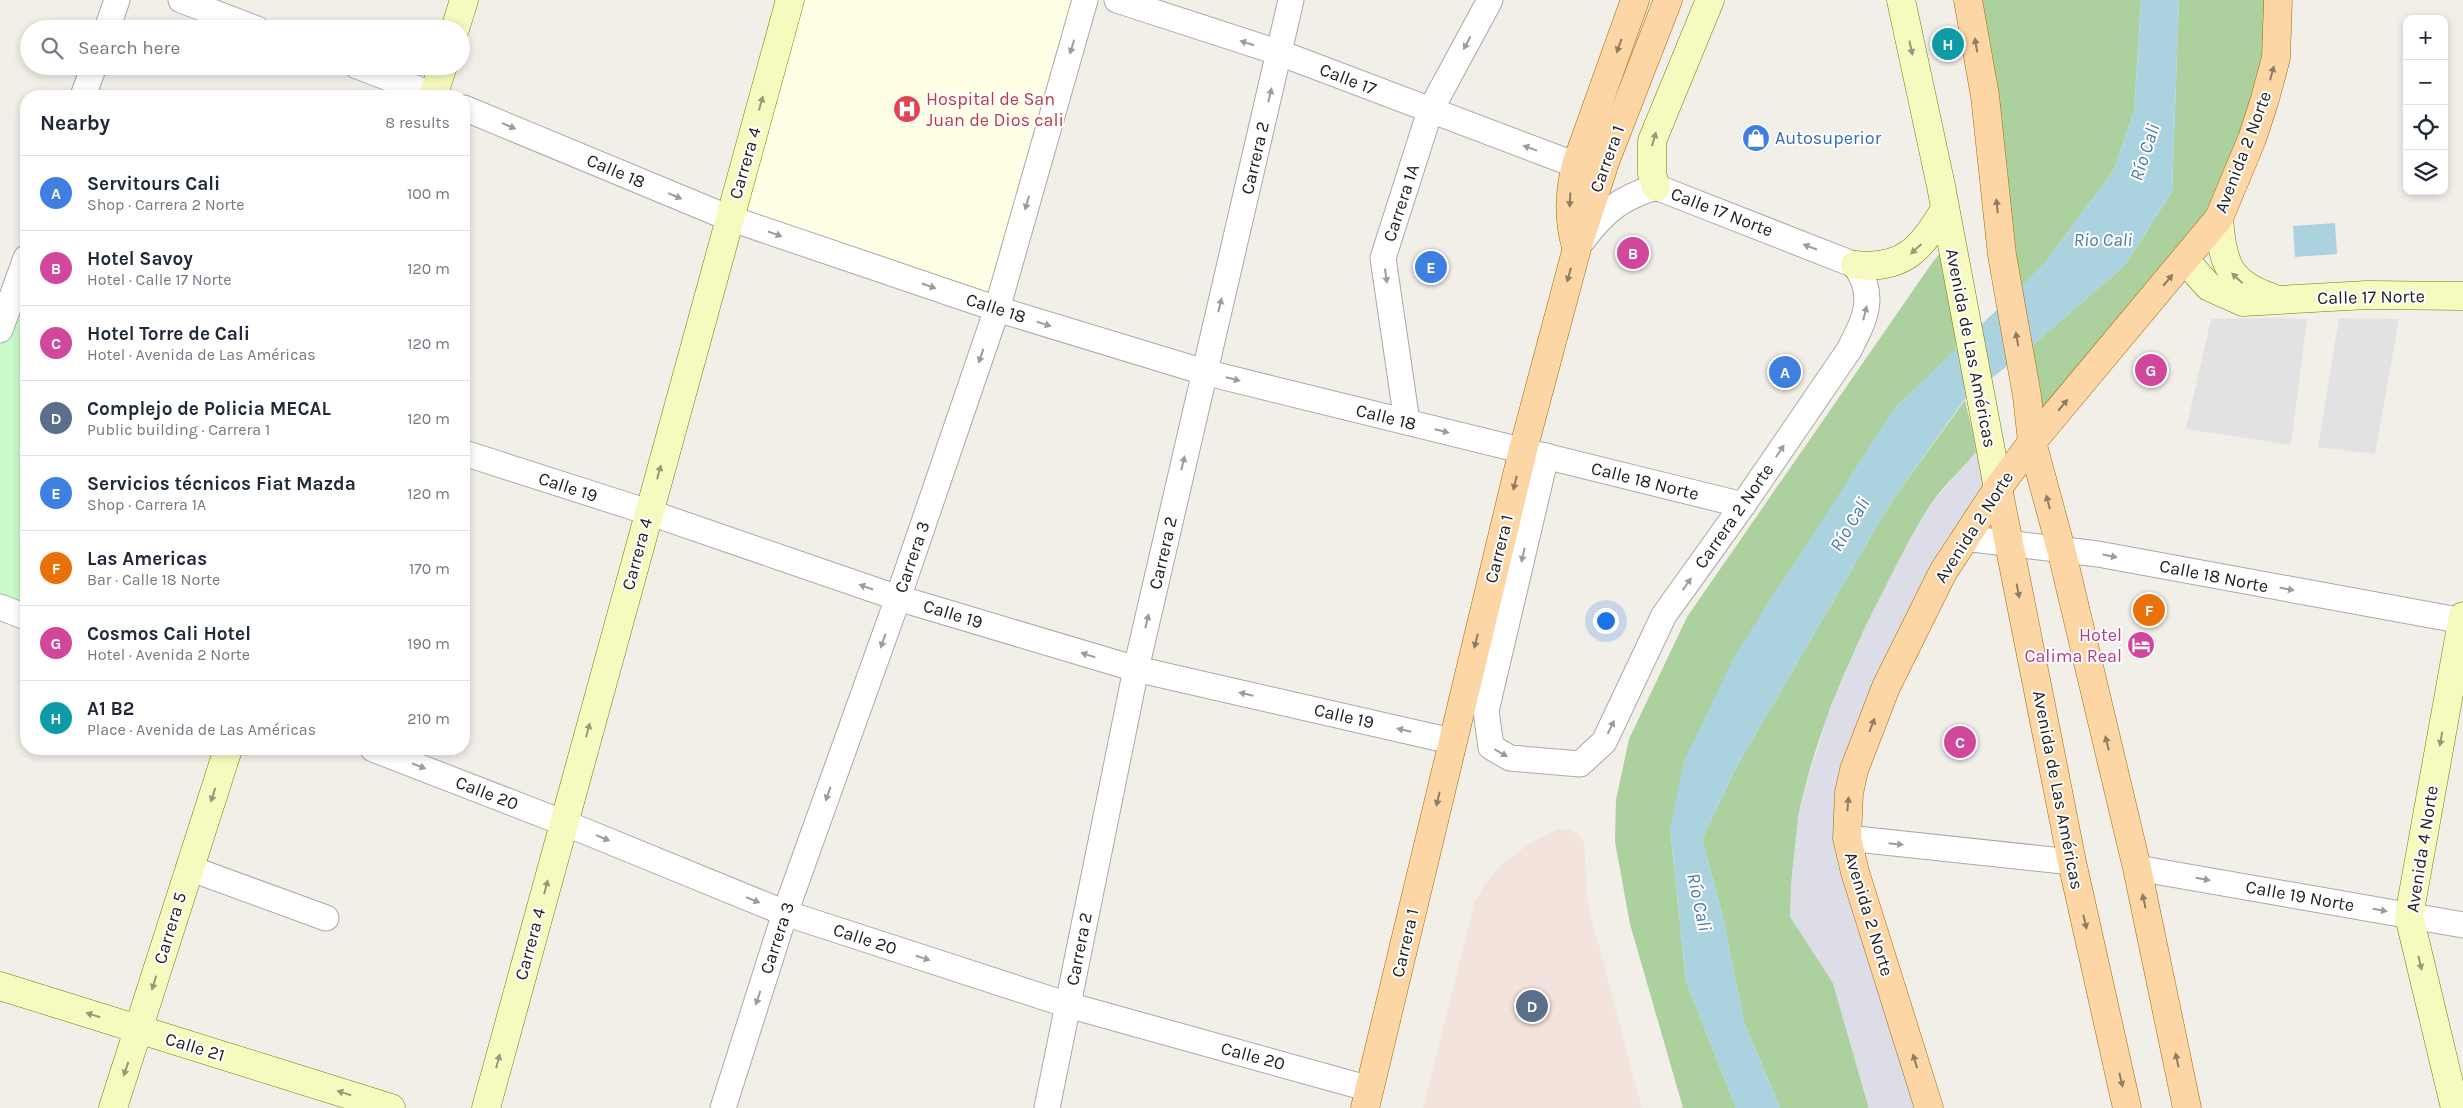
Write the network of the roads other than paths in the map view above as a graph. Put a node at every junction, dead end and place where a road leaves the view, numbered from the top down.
1 (117, 0) edge
2 (181, 0) edge
3 (464, 0) edge
4 (790, 0) edge
5 (1085, 0) edge
6 (1117, 0) edge
7 (1291, 0) edge
8 (1490, 0) edge
9 (1635, 0) edge
10 (1668, 0) edge
11 (1710, 0) edge
12 (1901, 0) edge
13 (1968, 0) edge
14 (2278, 0) edge
15 (110, 20) edge
16 (233, 20) edge
17 (458, 20) edge
18 (1280, 53) junction
19 (91, 75) edge
20 (380, 75) edge
21 (440, 75) edge
22 (85, 90) edge
23 (419, 90) edge
24 (436, 90) edge
25 (470, 110) edge
26 (1430, 111) junction
27 (1576, 165) junction
28 (1656, 186) junction
29 (1945, 209) junction
30 (729, 218) junction
31 (2219, 218) junction
32 (1577, 248) junction
33 (2185, 260) junction
34 (1855, 265) junction
35 (20, 278) edge
36 (2463, 296) edge
37 (2279, 300) junction
38 (12, 305) edge
39 (997, 309) junction
40 (0, 330) edge
41 (1204, 372) junction
42 (1407, 422) junction
43 (2032, 442) junction
44 (1534, 453) junction
45 (470, 455) edge
46 (1998, 488) junction
47 (1743, 505) junction
48 (648, 512) junction
49 (1964, 538) junction
50 (2009, 543) junction
51 (2061, 549) junction
52 (898, 598) junction
53 (0, 607) edge
54 (20, 615) edge
55 (2463, 620) edge
56 (1136, 669) junction
57 (1452, 741) junction
58 (226, 755) edge
59 (389, 755) edge
60 (1580, 764) joint
61 (563, 822) junction
62 (1847, 838) junction
63 (2072, 862) junction
64 (189, 868) junction
65 (2137, 868) junction
66 (785, 913) junction
67 (2409, 916) junction
68 (326, 918) dead end
69 (2463, 925) edge
70 (0, 986) edge
71 (1068, 1005) junction
72 (139, 1029) junction
73 (1368, 1098) edge
74 (113, 1108) edge
75 (391, 1108) edge
76 (486, 1108) edge
77 (723, 1108) edge
78 (1047, 1108) edge
79 (1929, 1108) edge
80 (2127, 1108) edge
81 (2187, 1108) edge
82 (2455, 1108) edge

1 - 15 street
2 - 16 street
3 - 17 street
30 -> 4 street, Carrera 4
5 -> 39 street, Carrera 3
18 -> 6 street, Calle 17
7 - 18 street, Carrera 2
8 -> 26 street, Carrera 1A
9 -> 27 main road
10 - 32 main road, Carrera 1
28 -> 11 street
12 -> 29 street, Avenida de Las Américas
43 -> 13 main road
31 -> 14 main road, Avenida 2 Norte
18 - 26 street, Calle 17
41 -> 18 street, Carrera 2
19 - 22 street
20 - 23 street
21 - 24 street
25 -> 30 street, Calle 18
27 -> 26 street, Calle 17
26 -> 42 street, Carrera 1A
27 -> 32 main road
28 - 32 street, Calle 17 Norte
34 -> 28 street, Calle 17 Norte
29 -> 34 street
29 - 46 street, Avenida de Las Américas
30 -> 39 street, Calle 18
48 -> 30 street, Carrera 4
31 - 33 main road, Avenida 2 Norte
37 -> 31 street, Calle 17 Norte
32 -> 44 main road, Carrera 1
33 - 37 street, Calle 17 Norte
43 -> 33 main road, Avenida 2 Norte
47 -> 34 street, Carrera 2 Norte
35 - 38 street
36 - 37 street, Calle 17 Norte
38 - 40 street
39 -> 41 street, Calle 18
39 -> 52 street, Carrera 3
41 -> 42 street, Calle 18
56 -> 41 street, Carrera 2
42 -> 44 street, Calle 18
43 - 46 main road, Avenida 2 Norte
51 -> 43 main road
44 - 47 street, Calle 18 Norte
44 -> 57 main road, Carrera 1
44 -> 60 street, Carrera 1
45 - 48 street, Calle 19
46 - 49 main road, Avenida 2 Norte
46 - 50 main road, Avenida de Las Américas
60 -> 47 street, Carrera 2 Norte
52 -> 48 street, Calle 19
61 -> 48 street, Carrera 4
49 - 50 street, Calle 18 Norte
62 -> 49 main road, Avenida 2 Norte
50 - 51 street, Calle 18 Norte
50 -> 63 main road, Avenida de Las Américas
51 -> 55 street, Calle 18 Norte
65 -> 51 main road
56 -> 52 street, Calle 19
52 -> 66 street, Carrera 3
53 - 54 street
55 -> 67 street, Avenida 4 Norte
57 -> 56 street, Calle 19
56 - 71 street, Carrera 2
57 -> 73 main road, Carrera 1
58 -> 64 street, Carrera 5
59 -> 61 street, Calle 20
61 -> 66 street, Calle 20
76 -> 61 street, Carrera 4
62 -> 63 street
79 -> 62 main road, Avenida 2 Norte
63 -> 80 main road, Avenida de Las Américas
64 - 68 street
64 -> 72 street, Carrera 5
65 -> 67 street, Calle 19 Norte
81 -> 65 main road
66 -> 71 street, Calle 20
66 -> 77 street, Carrera 3
67 - 69 street, Calle 19 Norte
67 -> 82 street, Avenida 4 Norte
72 -> 70 street, Calle 21
71 - 73 street, Calle 20
71 - 78 street, Carrera 2
72 -> 74 street, Carrera 5
75 -> 72 street, Calle 21

